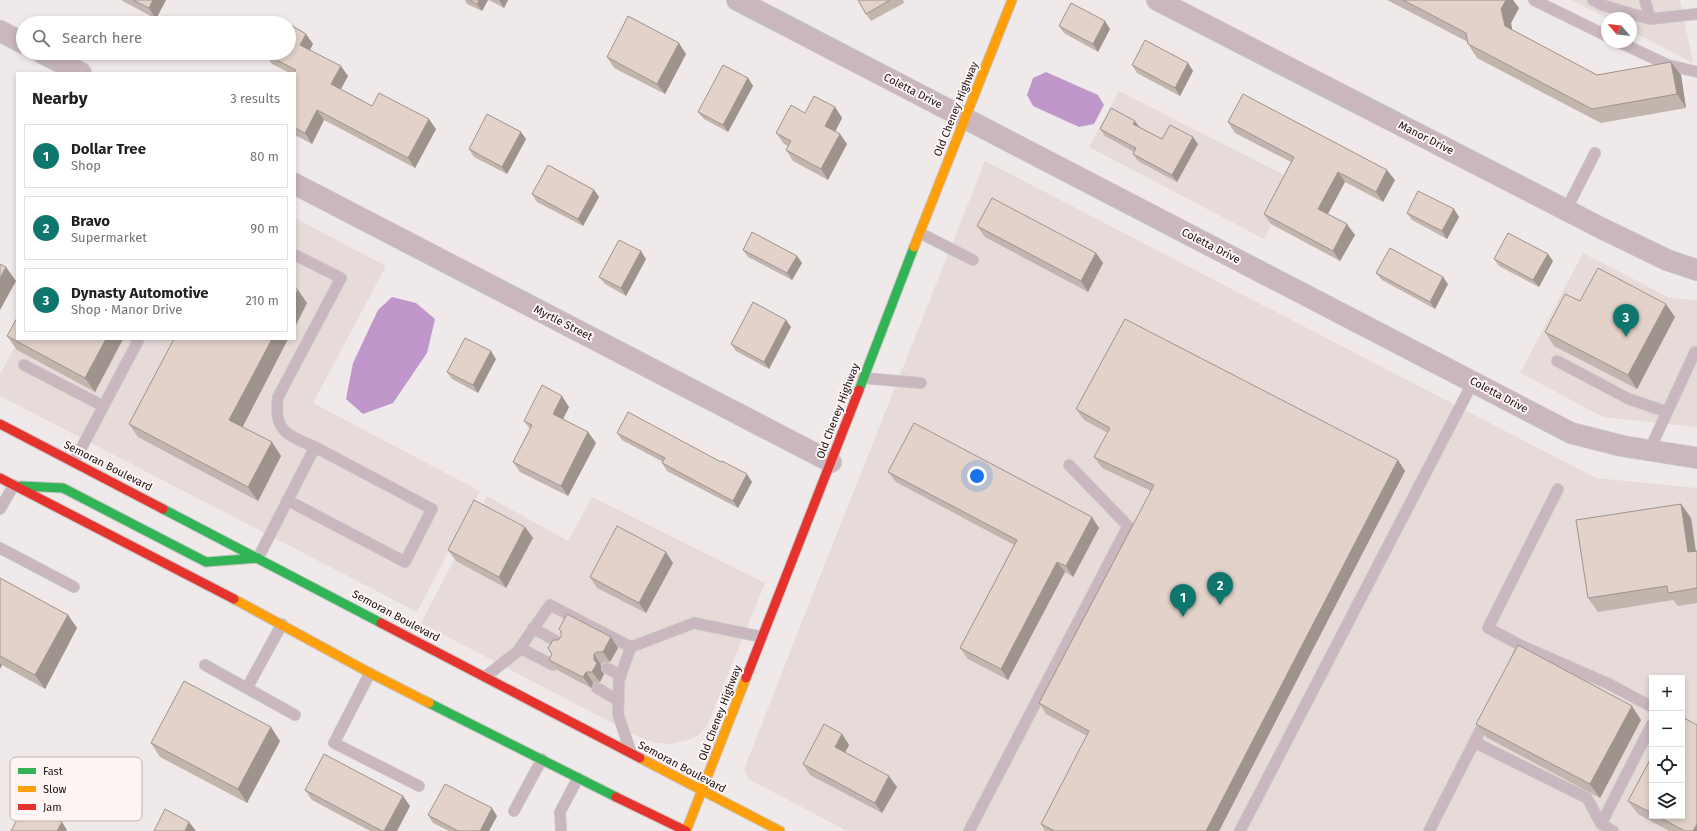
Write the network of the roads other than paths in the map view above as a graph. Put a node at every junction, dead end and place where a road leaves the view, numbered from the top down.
1 (737, 0) edge
2 (1012, 0) edge
3 (1157, 0) edge
4 (1534, 0) edge
5 (1593, 0) edge
6 (1645, 0) edge
7 (1697, 14) edge
8 (1650, 19) junction
9 (0, 31) edge
10 (1601, 33) edge
11 (16, 39) edge
12 (1632, 48) edge
13 (56, 60) edge
14 (79, 72) edge
15 (1697, 72) edge
16 (965, 118) junction
17 (1595, 153) dead end
18 (296, 185) edge
19 (1566, 210) junction
20 (920, 233) junction
21 (296, 255) edge
22 (973, 260) dead end
23 (1697, 270) edge
24 (138, 340) edge
25 (1697, 352) edge
26 (1557, 361) dead end
27 (24, 365) edge
28 (863, 378) junction
29 (1473, 382) junction
30 (921, 383) dead end
31 (103, 406) junction
32 (1667, 412) junction
33 (0, 424) edge
34 (315, 448) junction
35 (1649, 451) junction
36 (1697, 458) edge
37 (74, 462) junction
38 (831, 462) junction
39 (1069, 465) dead end
40 (0, 478) edge
41 (14, 485) junction
42 (1558, 489) dead end
43 (287, 500) junction
44 (0, 509) edge
45 (0, 548) edge
46 (258, 558) junction
47 (74, 586) dead end
48 (282, 624) junction
49 (533, 628) junction
50 (762, 637) junction
51 (563, 645) edge
52 (1522, 646) junction
53 (631, 647) junction
54 (520, 648) junction
55 (205, 665) dead end
56 (553, 665) edge
57 (1512, 666) edge
58 (607, 668) dead end
59 (370, 673) junction
60 (621, 676) junction
61 (485, 677) junction
62 (247, 688) junction
63 (597, 688) dead end
64 (619, 701) junction
65 (1649, 706) edge
66 (1492, 707) edge
67 (294, 714) dead end
68 (1649, 730) edge
69 (1474, 742) junction
70 (632, 754) junction
71 (542, 759) junction
72 (578, 778) junction
73 (419, 786) dead end
74 (702, 791) junction
75 (514, 811) dead end
76 (1601, 824) junction
77 (561, 831) edge
78 (686, 831) edge
79 (780, 831) edge
80 (969, 831) edge
81 (1240, 831) edge
82 (1429, 831) edge
83 (1613, 831) edge

1 - 16 street, Coletta Drive
2 - 16 main road, Old Cheney Highway
3 - 19 street, Manor Drive
4 - 10 lane
5 - 8 lane
6 - 8 lane
7 - 8 lane
9 - 11 street
12 - 15 lane
13 - 14 street
16 - 20 main road, Old Cheney Highway
16 - 29 street, Coletta Drive
17 - 19 lane
18 - 38 street, Myrtle Street
19 - 23 street, Manor Drive
20 - 22 lane
20 - 28 main road, Old Cheney Highway
21 - 34 lane
24 - 31 lane
25 - 32 lane
26 - 32 lane
27 - 31 lane
28 - 30 lane
28 - 38 main road, Old Cheney Highway
29 - 35 street, Coletta Drive
29 - 81 lane
31 - 37 lane
32 - 35 lane
33 - 37 main road, Semoran Boulevard
34 - 43 lane
34 - 43 lane
35 - 36 street, Coletta Drive
37 - 46 main road, Semoran Boulevard
38 - 50 main road, Old Cheney Highway
39 - 80 lane
40 - 41 main road
41 - 44 lane
41 - 46 main road
41 - 48 main road
42 - 52 lane
43 - 46 lane
45 - 47 lane
46 - 61 main road, Semoran Boulevard
48 - 59 main road
48 - 62 lane
49 - 51 lane
49 - 53 lane
49 - 54 lane
50 - 53 lane
50 - 74 main road, Old Cheney Highway
52 - 57 lane
52 - 65 lane
53 - 60 lane
54 - 56 lane
54 - 61 lane
55 - 62 lane
58 - 60 lane
59 - 71 main road
59 - 73 lane
60 - 64 lane
61 - 70 main road, Semoran Boulevard
62 - 67 lane
63 - 64 lane
64 - 70 lane
66 - 69 lane
68 - 76 lane
69 - 76 lane
69 - 82 lane
70 - 74 main road, Semoran Boulevard
71 - 72 main road
71 - 75 lane
72 - 77 lane
72 - 78 main road
74 - 78 main road, Old Cheney Highway
74 - 79 main road, Semoran Boulevard
76 - 83 lane

